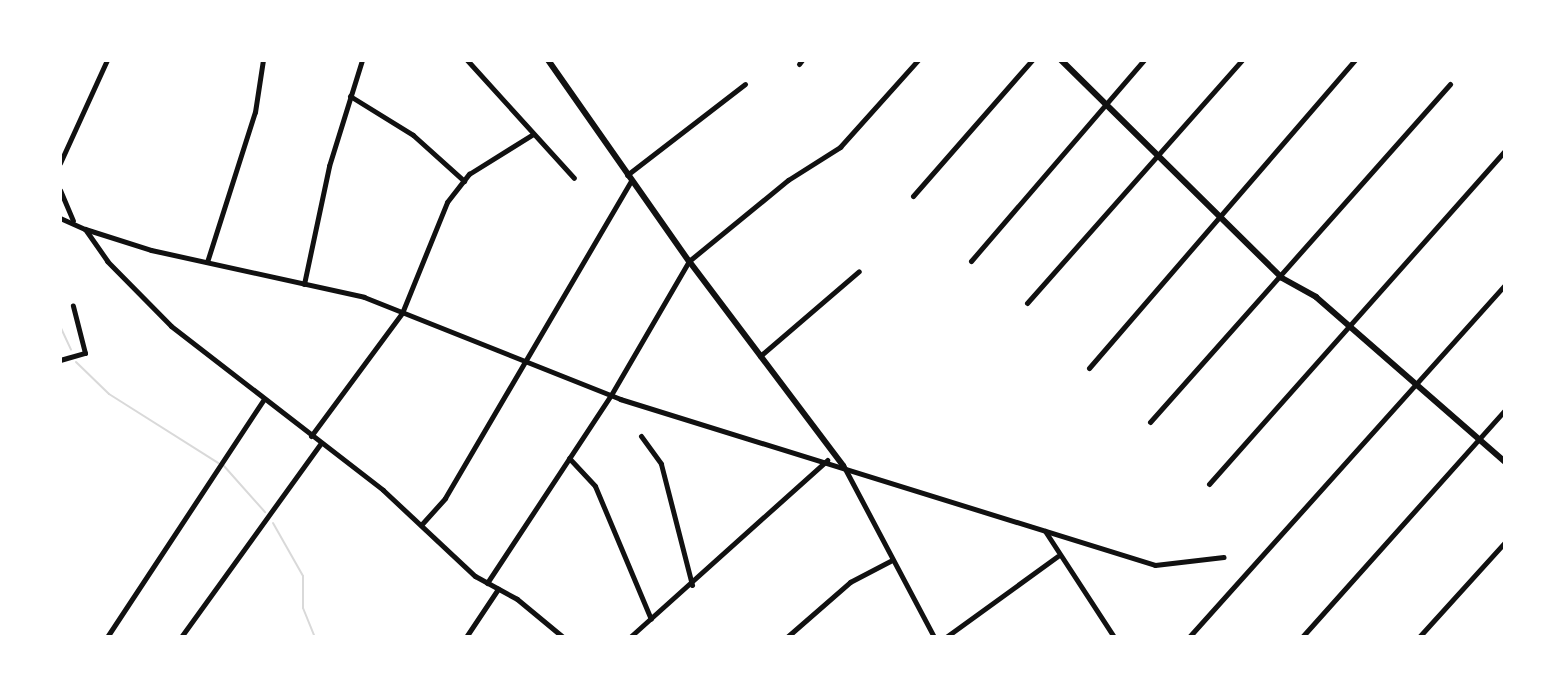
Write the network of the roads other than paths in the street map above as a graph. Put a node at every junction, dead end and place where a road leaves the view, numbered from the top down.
1 (107, 60) edge
2 (263, 60) edge
3 (362, 60) edge
4 (467, 60) edge
5 (548, 60) edge
6 (918, 60) edge
7 (1032, 60) edge
8 (1061, 60) edge
9 (1144, 60) edge
10 (1242, 60) edge
11 (1355, 60) edge
12 (745, 84) dead end
13 (1450, 84) dead end
14 (350, 96) junction
15 (1106, 104) junction
16 (533, 134) junction
17 (1505, 151) edge
18 (1158, 155) junction
19 (60, 163) edge
20 (574, 178) dead end
21 (629, 178) junction
22 (464, 181) junction
23 (60, 190) edge
24 (913, 196) dead end
25 (1221, 217) junction
26 (60, 218) edge
27 (73, 221) junction
28 (85, 229) junction
29 (689, 261) junction
30 (971, 261) dead end
31 (207, 262) junction
32 (859, 271) dead end
33 (1282, 278) junction
34 (304, 284) junction
35 (1505, 285) edge
36 (1027, 303) dead end
37 (73, 306) dead end
38 (402, 313) junction
39 (1351, 327) junction
40 (760, 356) junction
41 (60, 360) edge
42 (524, 361) junction
43 (1089, 368) dead end
44 (1418, 384) junction
45 (611, 395) junction
46 (264, 399) junction
47 (1505, 410) edge
48 (1150, 422) dead end
49 (311, 436) junction
50 (641, 436) dead end
51 (1479, 439) junction
52 (320, 444) junction
53 (569, 458) junction
54 (827, 460) junction
55 (1505, 462) edge
56 (843, 465) junction
57 (1209, 484) dead end
58 (421, 525) junction
59 (1045, 531) junction
60 (1505, 542) edge
61 (1058, 556) junction
62 (1224, 557) dead end
63 (892, 560) junction
64 (487, 583) junction
65 (692, 585) junction
66 (498, 589) junction
67 (651, 619) junction
68 (107, 637) edge
69 (181, 637) edge
70 (466, 637) edge
71 (563, 637) edge
72 (630, 637) edge
73 (787, 637) edge
74 (934, 637) edge
75 (946, 637) edge
76 (1114, 637) edge
77 (1189, 637) edge
78 (1302, 637) edge
79 (1419, 637) edge

1 - 19 street
2 - 31 street
3 - 14 street
4 - 16 street
5 - 21 street
6 - 29 street
7 - 24 street
8 - 15 street
9 - 15 street
10 - 18 street
11 - 25 street
12 - 21 street
13 - 33 street
14 - 22 street
14 - 34 street
15 - 18 street
15 - 30 street
16 - 20 street
16 - 22 street
17 - 39 street
18 - 25 street
18 - 36 street
21 - 29 street
21 - 42 street
22 - 38 street
23 - 27 street
25 - 33 street
25 - 43 street
26 - 27 street
27 - 28 street
28 - 31 street
28 - 46 street
29 - 40 street
29 - 45 street
31 - 34 street
32 - 40 street
33 - 39 street
33 - 48 street
34 - 38 street
35 - 44 street
37 - 41 street
38 - 42 street
38 - 49 street
39 - 44 street
39 - 57 street
40 - 56 street
42 - 45 street
42 - 58 street
44 - 51 street
44 - 77 street
45 - 53 street
45 - 54 street
46 - 49 street
46 - 68 street
47 - 51 street
49 - 52 street
50 - 65 street
51 - 55 street
51 - 78 street
52 - 58 street
52 - 69 street
53 - 64 street
53 - 67 street
54 - 56 street
54 - 65 street
56 - 59 street
56 - 63 street
58 - 64 street
59 - 61 street
59 - 62 street
60 - 79 street
61 - 75 street
61 - 76 street
63 - 73 street
63 - 74 street
64 - 66 street
65 - 67 street
66 - 70 street
66 - 71 street
67 - 72 street

